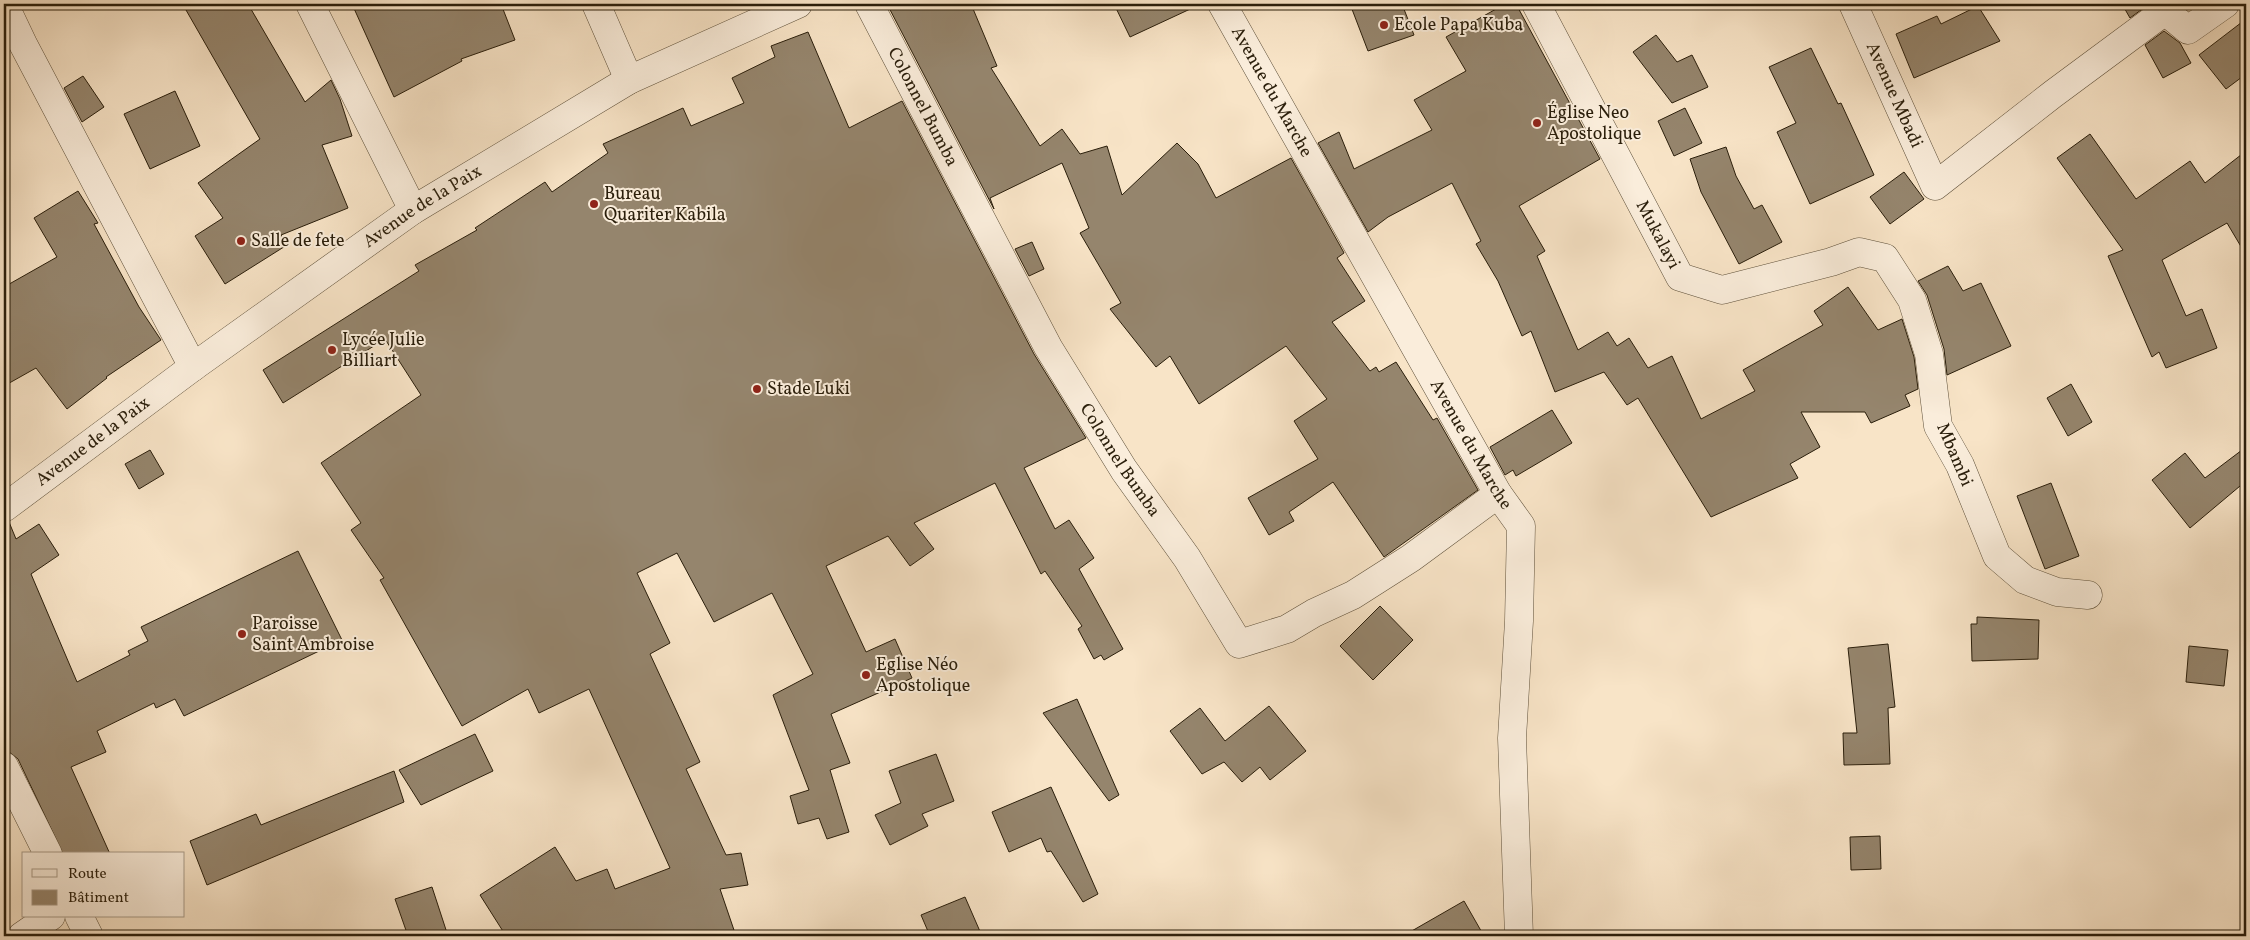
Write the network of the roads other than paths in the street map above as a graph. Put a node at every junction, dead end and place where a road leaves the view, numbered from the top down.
1 (4, 4) edge
2 (310, 4) edge
3 (596, 4) edge
4 (798, 4) edge
5 (869, 4) edge
6 (1222, 4) edge
7 (1536, 4) edge
8 (1853, 4) edge
9 (2226, 4) edge
10 (2162, 7) edge
11 (629, 80) junction
12 (413, 210) junction
13 (1886, 258) joint
14 (193, 367) junction
15 (1498, 494) junction
16 (4, 508) edge
17 (2088, 595) dead end
18 (4, 766) edge
19 (47, 852) edge
20 (47, 918) edge
21 (80, 918) edge
22 (22, 936) edge
23 (89, 936) edge
24 (1519, 936) edge

1 - 14 street
2 - 12 street
3 - 11 street
4 - 11 street, Avenue de la Paix
5 - 15 street, Colonnel Bumba
6 - 15 street, Avenue du Marche
7 - 13 street, Mukalayi
8 - 10 street, Avenue Mbadi
9 - 10 street
11 - 12 street, Avenue de la Paix
12 - 14 street, Avenue de la Paix
13 - 17 street, Mbambi
14 - 16 street, Avenue de la Paix
15 - 24 street, Avenue du Marche
18 - 19 street
20 - 22 street
21 - 23 street

